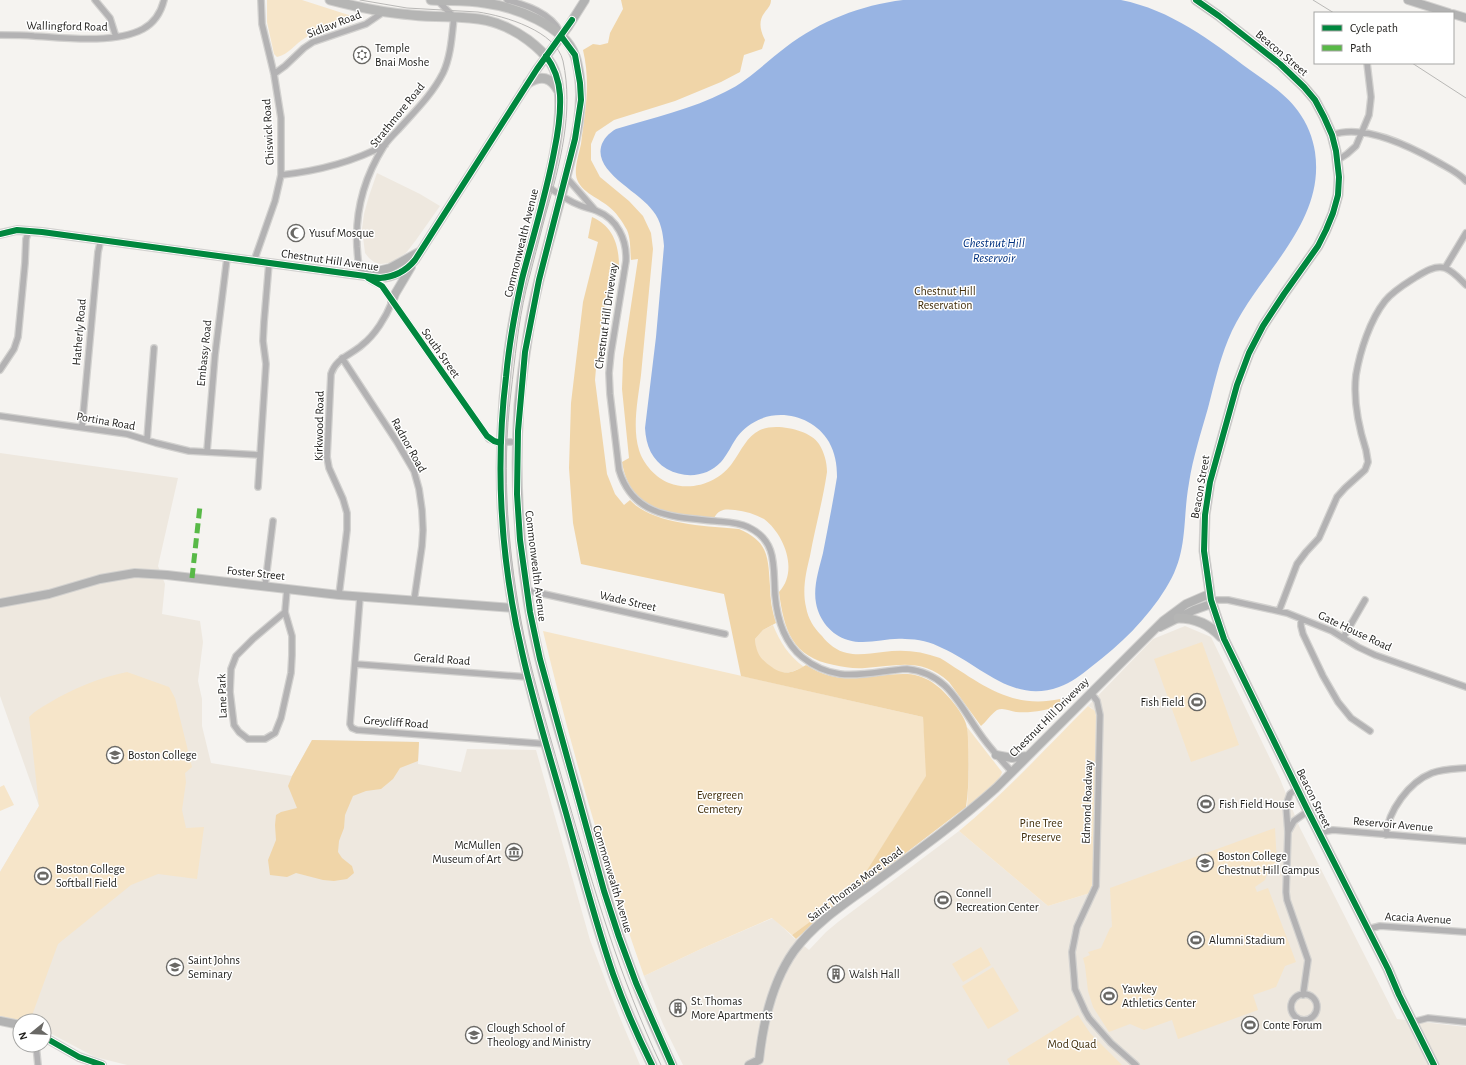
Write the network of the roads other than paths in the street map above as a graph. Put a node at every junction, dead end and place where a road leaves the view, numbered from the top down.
1 (94, 0) edge
2 (164, 0) edge
3 (261, 0) edge
4 (330, 0) edge
5 (431, 0) edge
6 (437, 0) edge
7 (507, 0) edge
8 (585, 0) edge
9 (1196, 0) edge
10 (1408, 0) edge
11 (385, 11) junction
12 (1446, 12) edge
13 (1454, 14) edge
14 (454, 17) junction
15 (1466, 18) edge
16 (0, 35) edge
17 (561, 36) junction
18 (116, 37) junction
19 (546, 56) junction
20 (1367, 64) edge
21 (274, 74) junction
22 (528, 83) junction
23 (560, 94) junction
24 (1363, 133) junction
25 (1332, 135) junction
26 (385, 145) junction
27 (1338, 160) junction
28 (281, 175) junction
29 (566, 177) junction
30 (1466, 181) edge
31 (547, 186) junction
32 (562, 196) junction
33 (595, 210) junction
34 (29, 230) junction
35 (1466, 233) edge
36 (0, 234) edge
37 (101, 239) junction
38 (419, 252) junction
39 (227, 258) junction
40 (415, 260) junction
41 (254, 261) junction
42 (269, 263) junction
43 (1445, 268) junction
44 (363, 275) junction
45 (1466, 285) edge
46 (392, 302) junction
47 (154, 348) dead end
48 (342, 358) junction
49 (0, 370) edge
50 (0, 416) edge
51 (82, 427) junction
52 (147, 440) junction
53 (518, 442) junction
54 (501, 443) junction
55 (207, 451) junction
56 (260, 455) junction
57 (258, 486) dead end
58 (273, 521) dead end
59 (265, 586) junction
60 (287, 589) junction
61 (526, 590) junction
62 (339, 595) junction
63 (360, 597) junction
64 (1210, 599) junction
65 (1365, 600) dead end
66 (414, 601) junction
67 (0, 603) edge
68 (513, 608) junction
69 (1279, 611) junction
70 (285, 612) junction
71 (1178, 618) junction
72 (1301, 619) junction
73 (1152, 631) junction
74 (725, 634) dead end
75 (1343, 638) junction
76 (1224, 639) junction
77 (355, 664) junction
78 (528, 677) junction
79 (1466, 687) edge
80 (1091, 693) junction
81 (553, 707) junction
82 (537, 712) junction
83 (1370, 731) dead end
84 (546, 744) junction
85 (996, 755) junction
86 (1028, 756) junction
87 (1466, 768) edge
88 (1012, 772) junction
89 (1297, 788) junction
90 (1308, 812) junction
91 (1288, 832) junction
92 (1320, 834) junction
93 (1386, 835) junction
94 (1466, 841) edge
95 (1368, 929) junction
96 (1466, 932) edge
97 (1303, 995) junction
98 (0, 1021) edge
99 (1413, 1022) junction
100 (1466, 1022) edge
101 (12, 1023) edge
102 (52, 1042) edge
103 (37, 1053) edge
104 (760, 1063) edge
105 (38, 1065) edge
106 (102, 1065) edge
107 (652, 1065) edge
108 (672, 1065) edge
109 (749, 1065) edge
110 (1136, 1065) edge
111 (1434, 1065) edge

1 - 18 street
2 - 18 street, Wallingford Road
3 - 21 street, Chiswick Road
4 - 11 main road, Commonwealth Avenue
5 - 6 main road, Commonwealth Avenue
6 - 14 street
6 - 17 main road, Commonwealth Avenue
7 - 17 street, Commonwealth Avenue
8 - 17 main road, Chestnut Hill Avenue
9 - 25 main road, Beacon Street
10 - 12 main road
11 - 14 main road, Commonwealth Avenue
11 - 21 street, Sidlaw Road
13 - 15 main road
14 - 19 main road, Commonwealth Avenue
14 - 26 street, Strathmore Road
16 - 18 street, Wallingford Road
17 - 19 main road, Chestnut Hill Avenue
17 - 29 main road, Commonwealth Avenue
19 - 22 main road, Chestnut Hill Avenue
19 - 23 main road, Commonwealth Avenue
20 - 24 street
21 - 28 street, Chiswick Road
22 - 23 main road
22 - 38 main road, Chestnut Hill Avenue
23 - 31 main road, Commonwealth Avenue
24 - 25 street
24 - 27 street
24 - 30 street
25 - 27 main road, Beacon Street
26 - 28 street
26 - 44 street, Strathmore Road
27 - 64 main road, Beacon Street
28 - 41 street, Chiswick Road
29 - 32 main road, Commonwealth Avenue
29 - 33 street, Chestnut Hill Driveway
31 - 32 street, Chestnut Hill Driveway
31 - 54 main road, Commonwealth Avenue
32 - 33 street, Chestnut Hill Driveway
32 - 53 main road, Commonwealth Avenue
33 - 85 street, Chestnut Hill Driveway
34 - 36 main road, Chestnut Hill Avenue
34 - 37 main road, Chestnut Hill Avenue
34 - 49 street
35 - 43 street
37 - 39 main road, Chestnut Hill Avenue
37 - 51 street, Hatherly Road
38 - 40 main road, Chestnut Hill Avenue
38 - 44 main road, Chestnut Hill Avenue
39 - 41 main road, Chestnut Hill Avenue
39 - 55 street, Embassy Road
40 - 44 main road, Chestnut Hill Avenue
40 - 46 main road
41 - 42 main road, Chestnut Hill Avenue
42 - 44 main road, Chestnut Hill Avenue
42 - 56 street
43 - 45 street
43 - 69 street
44 - 46 street, South Street
46 - 48 street, Kirkwood Road
46 - 54 street, South Street
47 - 52 street
48 - 62 street, Kirkwood Road
48 - 66 street, Radnor Road
50 - 51 street, Portina Road
51 - 52 street, Portina Road
52 - 55 street, Portina Road
53 - 54 street
53 - 61 main road, Commonwealth Avenue
54 - 68 main road, Commonwealth Avenue
55 - 56 street, Portina Road
56 - 57 street
58 - 59 street
59 - 60 main road, Foster Street
59 - 67 main road, Foster Street
60 - 62 main road, Foster Street
60 - 70 street, Lane Park
61 - 74 street, Wade Street
61 - 81 main road, Commonwealth Avenue
62 - 63 main road, Foster Street
63 - 66 main road, Foster Street
63 - 77 street, Greycliff Road
64 - 69 street, Gate House Road
64 - 71 main road, Chestnut Hill Driveway
64 - 73 main road, Chestnut Hill Driveway
64 - 76 main road, Beacon Street
65 - 75 street
66 - 68 main road, Foster Street
68 - 78 main road, Commonwealth Avenue
69 - 72 street, Gate House Road
70 - 70 street, Lane Park
71 - 73 main road, Chestnut Hill Driveway
71 - 76 main road
72 - 75 street, Gate House Road
72 - 83 street
73 - 80 main road, Chestnut Hill Driveway
75 - 79 street, Gate House Road
76 - 89 main road, Beacon Street
77 - 78 street, Gerald Road
77 - 84 street, Greycliff Road
78 - 82 main road, Commonwealth Avenue
80 - 86 main road, Chestnut Hill Driveway
80 - 110 street, Edmond Roadway
81 - 82 main road
81 - 108 main road, Commonwealth Avenue
82 - 84 main road, Commonwealth Avenue
84 - 107 main road, Commonwealth Avenue
85 - 86 main road
85 - 88 street, Chestnut Hill Driveway
86 - 88 main road, Chestnut Hill Driveway
87 - 93 street
88 - 104 main road, Saint Thomas More Road
89 - 90 main road, Beacon Street
89 - 91 street
90 - 91 street
90 - 92 main road, Beacon Street
91 - 97 street
92 - 93 street, Reservoir Avenue
92 - 95 main road, Beacon Street
93 - 94 street, Reservoir Avenue
95 - 96 street, Acacia Avenue
95 - 99 main road, Beacon Street
97 - 97 street
98 - 101 main road
99 - 100 street
99 - 111 main road, Beacon Street
102 - 106 main road
103 - 105 street
104 - 109 main road, Saint Thomas More Road

